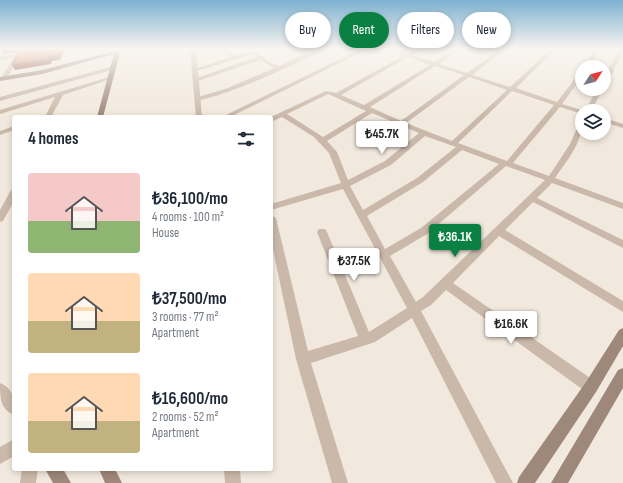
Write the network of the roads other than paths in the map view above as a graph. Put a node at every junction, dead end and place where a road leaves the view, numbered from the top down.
1 (195, 71) edge
2 (57, 72) edge
3 (101, 72) edge
4 (113, 72) edge
5 (221, 72) edge
6 (274, 72) edge
7 (319, 72) edge
8 (379, 72) edge
9 (424, 72) edge
10 (453, 72) edge
11 (472, 72) edge
12 (531, 72) edge
13 (466, 76) junction
14 (111, 78) junction
15 (1, 80) edge
16 (196, 80) junction
17 (575, 82) edge
18 (512, 90) junction
19 (60, 94) junction
20 (337, 95) junction
21 (0, 99) edge
22 (197, 99) junction
23 (558, 105) junction
24 (369, 109) junction
25 (575, 110) edge
26 (0, 112) edge
27 (282, 114) junction
28 (49, 115) edge
29 (101, 115) edge
30 (199, 115) edge
31 (229, 115) edge
32 (273, 119) edge
33 (611, 122) edge
34 (402, 123) junction
35 (623, 126) edge
36 (12, 129) edge
37 (0, 133) edge
38 (424, 133) junction
39 (323, 140) junction
40 (576, 140) edge
41 (457, 146) junction
42 (506, 164) junction
43 (550, 180) junction
44 (345, 185) junction
45 (12, 196) edge
46 (531, 198) junction
47 (273, 206) edge
48 (623, 206) edge
49 (361, 215) junction
50 (0, 219) edge
51 (498, 231) junction
52 (322, 232) dead end
53 (274, 244) edge
54 (623, 244) edge
55 (383, 255) junction
56 (445, 283) junction
57 (623, 307) edge
58 (414, 310) junction
59 (623, 334) edge
60 (366, 340) junction
61 (303, 359) junction
62 (623, 376) edge
63 (591, 387) junction
64 (0, 390) edge
65 (12, 405) edge
66 (12, 448) edge
67 (0, 456) edge
68 (30, 471) edge
69 (55, 471) edge
70 (108, 471) edge
71 (232, 471) edge
72 (28, 483) edge
73 (63, 483) edge
74 (114, 483) edge
75 (233, 483) edge
76 (340, 483) edge
77 (505, 483) edge
78 (525, 483) edge
79 (559, 483) edge

1 - 16 street
2 - 15 main road
3 - 21 street
4 - 14 main road
5 - 16 street
6 - 22 street
7 - 31 street
8 - 20 street
9 - 24 street
10 - 13 street
11 - 13 street
12 - 18 street
13 - 18 street
13 - 34 street
14 - 19 street
14 - 29 main road
16 - 22 street
17 - 23 street
18 - 23 street
18 - 41 street
19 - 26 street
19 - 28 street
20 - 24 street
20 - 27 street
22 - 30 street
23 - 25 street
23 - 42 street
24 - 34 street
24 - 39 street
27 - 32 street
27 - 39 street
33 - 35 street
34 - 38 street
36 - 37 street
38 - 41 street
38 - 44 street
39 - 44 street
40 - 43 street
41 - 42 street
41 - 49 street
42 - 43 street
42 - 55 street
43 - 46 street
43 - 48 street
44 - 47 street
44 - 49 street
45 - 50 street
46 - 51 street
46 - 54 street
49 - 55 street
51 - 56 street
51 - 57 street
52 - 60 street
53 - 61 street
55 - 58 street
56 - 58 street
56 - 63 street
58 - 60 street
58 - 77 street
59 - 63 main road
60 - 61 street
61 - 76 street
62 - 79 main road
63 - 78 main road
64 - 65 street
66 - 67 street
68 - 72 street
69 - 73 main road
70 - 74 main road
71 - 75 street

